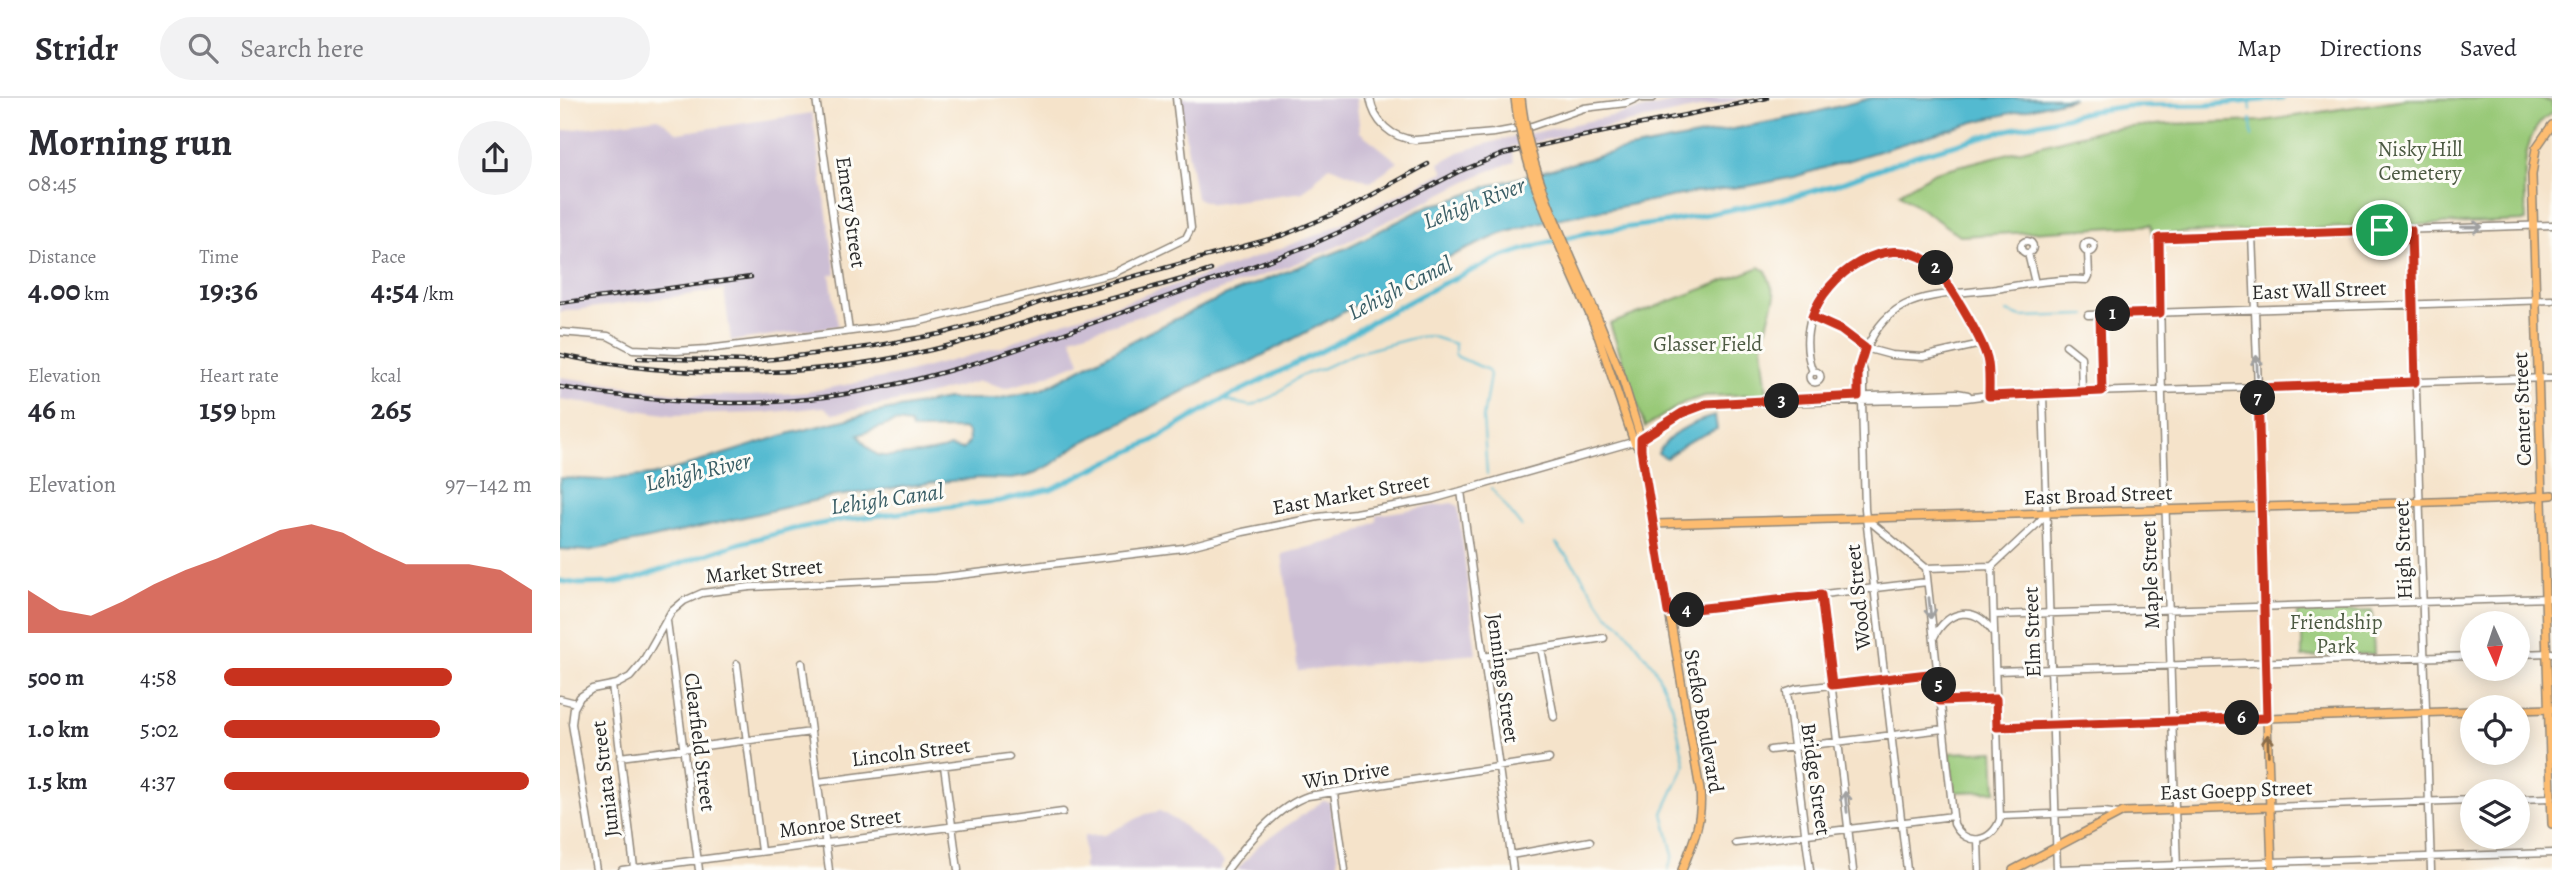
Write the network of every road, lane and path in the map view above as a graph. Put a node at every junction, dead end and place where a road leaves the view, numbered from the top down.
1 (816, 98) edge
2 (1176, 98) edge
3 (1370, 98) edge
4 (1515, 98) edge
5 (1521, 98) edge
6 (1637, 98) edge
7 (1643, 98) edge
8 (1653, 98) edge
9 (2550, 129) edge
10 (2552, 225) edge
11 (2533, 226) junction
12 (2411, 230) junction
13 (2252, 234) junction
14 (2088, 252) dead end
15 (2028, 253) dead end
16 (2035, 283) junction
17 (1952, 293) junction
18 (2552, 300) edge
19 (2536, 301) junction
20 (2413, 304) junction
21 (2255, 310) junction
22 (2160, 313) junction
23 (2088, 315) dead end
24 (2100, 315) junction
25 (1812, 317) junction
26 (1596, 322) junction
27 (849, 331) junction
28 (560, 332) edge
29 (1981, 344) junction
30 (2066, 345) dead end
31 (1865, 348) junction
32 (1813, 372) dead end
33 (2539, 378) junction
34 (2552, 378) edge
35 (2415, 382) junction
36 (2258, 388) junction
37 (2162, 390) junction
38 (2102, 391) junction
39 (2082, 392) junction
40 (2043, 394) junction
41 (1989, 396) junction
42 (1861, 398) junction
43 (1637, 441) junction
44 (1461, 491) junction
45 (2552, 495) edge
46 (2543, 497) junction
47 (2552, 500) edge
48 (2419, 502) junction
49 (2260, 508) junction
50 (2165, 510) junction
51 (2046, 514) junction
52 (1867, 519) junction
53 (1654, 524) junction
54 (1992, 566) junction
55 (1926, 568) junction
56 (895, 580) joint
57 (1927, 582) junction
58 (1875, 588) junction
59 (1821, 595) junction
60 (2549, 598) edge
61 (2422, 603) junction
62 (2263, 607) junction
63 (2168, 610) junction
64 (1668, 612) junction
65 (2049, 613) junction
66 (1994, 615) junction
67 (667, 619) junction
68 (1994, 634) junction
69 (1934, 637) junction
70 (1604, 638) dead end
71 (1541, 648) junction
72 (2530, 654) edge
73 (2550, 654) edge
74 (1483, 657) junction
75 (2460, 657) edge
76 (2424, 658) junction
77 (2265, 662) junction
78 (802, 663) dead end
79 (737, 664) dead end
80 (2171, 665) junction
81 (2051, 669) junction
82 (1996, 671) junction
83 (1937, 673) junction
84 (1885, 679) junction
85 (612, 685) junction
86 (1832, 685) junction
87 (560, 699) edge
88 (1996, 699) junction
89 (1940, 701) junction
90 (576, 702) junction
91 (2550, 709) edge
92 (2530, 710) edge
93 (2460, 712) edge
94 (2426, 713) junction
95 (1554, 717) dead end
96 (2267, 718) junction
97 (2172, 721) junction
98 (2053, 725) junction
99 (1997, 727) junction
100 (1943, 729) junction
101 (811, 732) junction
102 (1892, 734) junction
103 (746, 741) junction
104 (1839, 741) junction
105 (1794, 746) junction
106 (684, 749) junction
107 (1770, 750) dead end
108 (620, 757) junction
109 (1009, 757) dead end
110 (1549, 760) dead end
111 (944, 766) junction
112 (1498, 767) junction
113 (818, 782) junction
114 (1335, 793) junction
115 (2552, 798) edge
116 (2530, 799) edge
117 (2460, 801) edge
118 (2428, 802) junction
119 (2269, 807) junction
120 (2176, 809) junction
121 (1063, 812) dead end
122 (2056, 814) junction
123 (2119, 814) junction
124 (2000, 816) junction
125 (1952, 817) junction
126 (1902, 823) junction
127 (2552, 824) edge
128 (952, 826) junction
129 (1849, 829) junction
130 (1805, 834) junction
131 (1978, 840) junction
132 (1590, 841) dead end
133 (825, 843) junction
134 (1735, 843) dead end
135 (2057, 847) junction
136 (761, 851) junction
137 (2552, 853) edge
138 (1511, 855) junction
139 (2430, 858) junction
140 (698, 859) junction
141 (2272, 866) edge
142 (2177, 867) edge
143 (634, 868) junction
144 (2057, 869) edge
145 (596, 870) edge
146 (622, 870) edge
147 (699, 870) edge
148 (829, 870) edge
149 (958, 870) edge
150 (1227, 870) edge
151 (1345, 870) edge
152 (1513, 870) edge
153 (1682, 870) edge
154 (1810, 870) edge
155 (1853, 870) edge
156 (1907, 870) edge
157 (1979, 870) edge
158 (2013, 870) edge
159 (2431, 870) edge

1 - 27 street, Emery Street
2 - 27 street
3 - 6 street
4 - 26 main road, Stefko Boulevard, bridge
5 - 26 main road, Stefko Boulevard, bridge
7 - 8 street
9 - 11 main road, Center Street
10 - 11 street
12 -> 11 street
11 - 19 main road, Center Street
12 - 13 street
12 - 20 street, High Street
13 - 21 street
13 - 22 street, Maple Street
14 - 16 street, Wood Street
15 - 16 street
16 - 17 street, Wood Street
17 - 25 street
17 - 29 street
17 - 31 street, Wood Street
18 - 19 street, East Wall Street
19 - 20 street, East Wall Street
19 - 33 main road, Center Street
20 - 21 street, East Wall Street
20 - 35 street, High Street
21 - 22 street, East Wall Street
36 -> 21 street
22 - 24 street, East Wall Street
22 - 37 street, Maple Street
23 - 24 street, East Wall Street
24 - 38 street
25 - 31 street
25 - 32 street
26 - 43 main road, Stefko Boulevard
27 - 28 street
29 - 31 street
29 - 41 street
30 - 39 street
31 - 42 street, Wood Street
33 - 34 street, East Market Street
33 - 35 street, East Market Street
33 - 46 main road, Center Street
35 - 36 street, East Market Street
35 - 48 street, High Street
36 - 37 street, East Market Street
36 - 49 street
37 - 38 street, East Market Street
37 - 50 street, Maple Street
38 - 39 street, East Market Street
39 - 40 street, East Market Street
40 - 41 street, East Market Street
40 - 51 street, Elm Street
41 - 42 street, East Market Street
42 - 43 street, East Market Street
42 - 52 street, Wood Street
43 - 44 street, East Market Street
43 - 53 main road, Stefko Boulevard
44 - 56 street, East Market Street
44 - 74 street, Jennings Street
45 - 46 main road, East Broad Street
46 - 47 main road, East Broad Street
46 - 48 main road, East Broad Street
46 - 60 main road, Center Street
48 - 49 main road, East Broad Street
48 - 61 street, High Street
49 - 50 main road, East Broad Street
49 - 62 main road
50 - 51 main road, East Broad Street
50 - 63 street, Maple Street
51 - 52 main road, East Broad Street
51 - 54 street
51 - 65 street, Elm Street
52 - 53 main road, East Broad Street
52 - 55 street
52 - 58 street, Wood Street
53 - 64 main road, Stefko Boulevard
54 - 55 street
54 - 66 street
55 - 57 street
56 - 67 street, Market Street
57 - 58 street
57 -> 69 street
58 - 59 street
58 - 84 street, Wood Street
59 - 64 street
59 - 86 street
60 - 61 street
60 - 73 main road, Center Street
61 - 62 street
61 - 76 street, High Street
62 - 63 street
62 - 77 main road
63 - 65 street
63 - 80 street, Maple Street
64 - 153 main road, Stefko Boulevard
65 - 66 street
65 - 81 street, Elm Street
66 - 68 street
67 - 85 street, Market Street
67 - 106 street, Clearfield Street
68 - 69 street
68 - 82 street
69 - 83 street
70 - 71 street
71 - 74 street
71 - 95 street
72 - 73 street
73 - 91 main road, Center Street
74 - 112 street, Jennings Street
75 - 76 street
76 - 77 street
76 - 94 street, High Street
77 - 80 street
77 - 96 main road
78 - 101 street
79 - 103 street
80 - 81 street
80 - 97 street, Maple Street
81 - 82 street
81 - 98 street, Elm Street
82 - 88 street
83 - 84 street
83 - 89 street
84 - 86 street
84 - 102 street, Wood Street
85 - 90 street, Market Street
85 - 108 street, Juniata Street
86 - 104 street
86 - 105 street, Bridge Street
87 - 90 street
88 - 89 street
88 - 99 street
89 - 100 street
90 - 145 street
91 - 92 main road
91 - 115 main road, Center Street
93 - 94 main road
94 - 96 main road
94 - 118 street, High Street
96 - 97 street
119 -> 96 main road
97 - 98 street
97 - 120 street, Maple Street
98 - 99 street
98 - 122 street, Elm Street
99 - 124 street
100 - 102 street
100 - 125 street
101 - 103 street
101 - 113 street
102 - 104 street
102 - 126 street, Wood Street
103 - 106 street
103 - 136 street
104 - 105 street
129 -> 104 street
105 - 107 street
105 - 130 street, Bridge Street
106 - 108 street
106 - 140 street, Clearfield Street
108 - 143 street, Juniata Street
109 - 111 street, Lincoln Street
110 - 112 street, Win Drive
111 - 113 street, Lincoln Street
111 - 128 street
112 - 114 street, Win Drive
112 - 138 street, Jennings Street
113 - 133 street
114 - 150 street, Win Drive
114 - 151 street
115 - 116 street
115 - 127 main road, Center Street
117 - 118 street, East Goepp Street
118 - 119 street, East Goepp Street
118 - 139 street, High Street
119 - 120 main road, East Goepp Street
119 - 141 main road
120 - 123 main road, East Goepp Street
120 - 142 street, Maple Street
121 - 128 street, Monroe Street
122 - 123 street, East Goepp Street
122 - 124 street, East Goepp Street
122 - 135 street, Elm Street
123 - 135 main road
124 - 131 street
125 - 126 street
125 - 131 street
126 - 129 street
126 - 156 street, Wood Street
128 - 133 street, Monroe Street
128 - 149 street
129 - 130 street
129 - 155 street
130 - 134 street
130 - 154 street, Bridge Street
131 - 157 street
132 - 138 street
133 - 136 street, Monroe Street
133 - 148 street
135 - 144 street, Elm Street
135 - 158 main road
136 - 140 street, Monroe Street
137 - 139 street
138 - 152 street, Jennings Street
139 - 141 street
139 - 159 street, High Street
140 - 143 street, Monroe Street
140 - 147 street, Clearfield Street
141 - 142 street
142 - 144 street
143 - 146 street, Monroe Street

